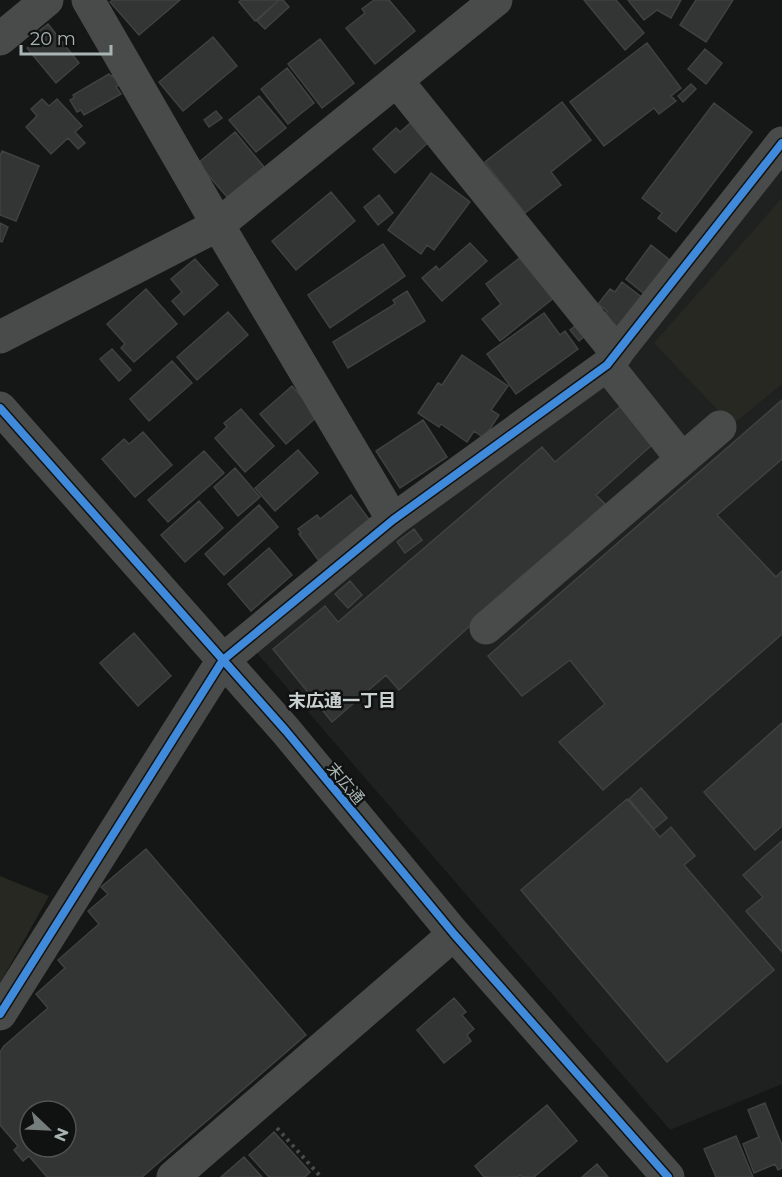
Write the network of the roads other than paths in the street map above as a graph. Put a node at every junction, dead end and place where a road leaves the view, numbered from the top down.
1 (47, 0) edge
2 (88, 0) edge
3 (496, 0) edge
4 (0, 39) edge
5 (397, 81) junction
6 (782, 143) edge
7 (218, 225) junction
8 (0, 337) edge
9 (612, 359) junction
10 (0, 408) edge
11 (720, 427) dead end
12 (682, 459) junction
13 (393, 520) junction
14 (486, 628) dead end
15 (223, 660) junction
16 (454, 934) junction
17 (0, 1014) edge
18 (173, 1177) edge
19 (668, 1177) edge

1 - 4 street
2 - 7 street
3 - 5 street
5 - 7 street
5 - 9 street
6 - 9 street
7 - 8 street
7 - 13 street
9 - 12 street
9 - 13 street
10 - 15 street, 末広通
11 - 12 street
12 - 14 street
13 - 15 street
15 - 16 street, 末広通
15 - 17 street
16 - 18 street
16 - 19 street, 末広通

